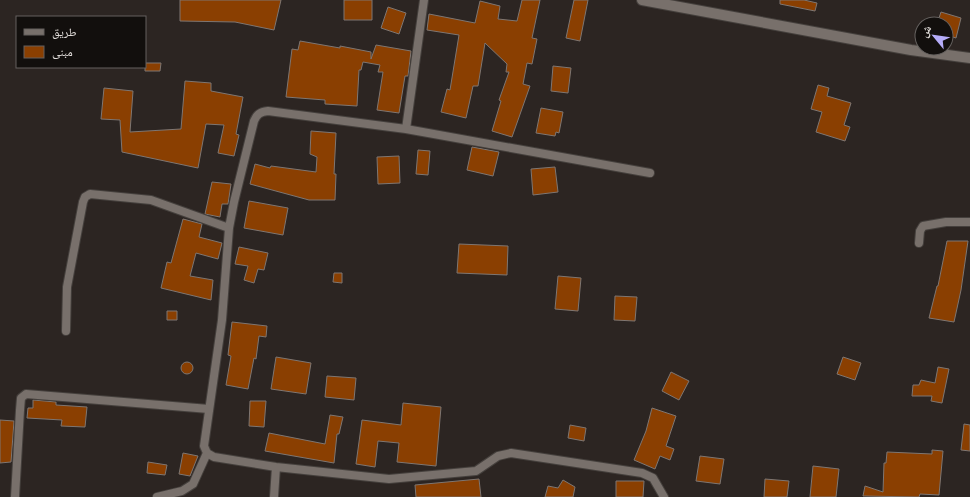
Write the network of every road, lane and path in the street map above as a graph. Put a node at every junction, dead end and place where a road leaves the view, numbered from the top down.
1 (424, 0) edge
2 (642, 0) edge
3 (970, 58) edge
4 (406, 128) junction
5 (650, 173) dead end
6 (970, 222) edge
7 (229, 228) junction
8 (919, 243) dead end
9 (66, 331) dead end
10 (209, 409) junction
11 (207, 453) junction
12 (276, 467) junction
13 (15, 497) edge
14 (157, 497) edge
15 (274, 497) edge
16 (664, 497) edge

1 - 4 street
2 - 3 street
4 - 5 street
4 - 7 street
6 - 8 street
7 - 9 street
7 - 10 street
10 - 11 street
10 - 13 street
11 - 12 street
11 - 14 street
12 - 15 street
12 - 16 street

